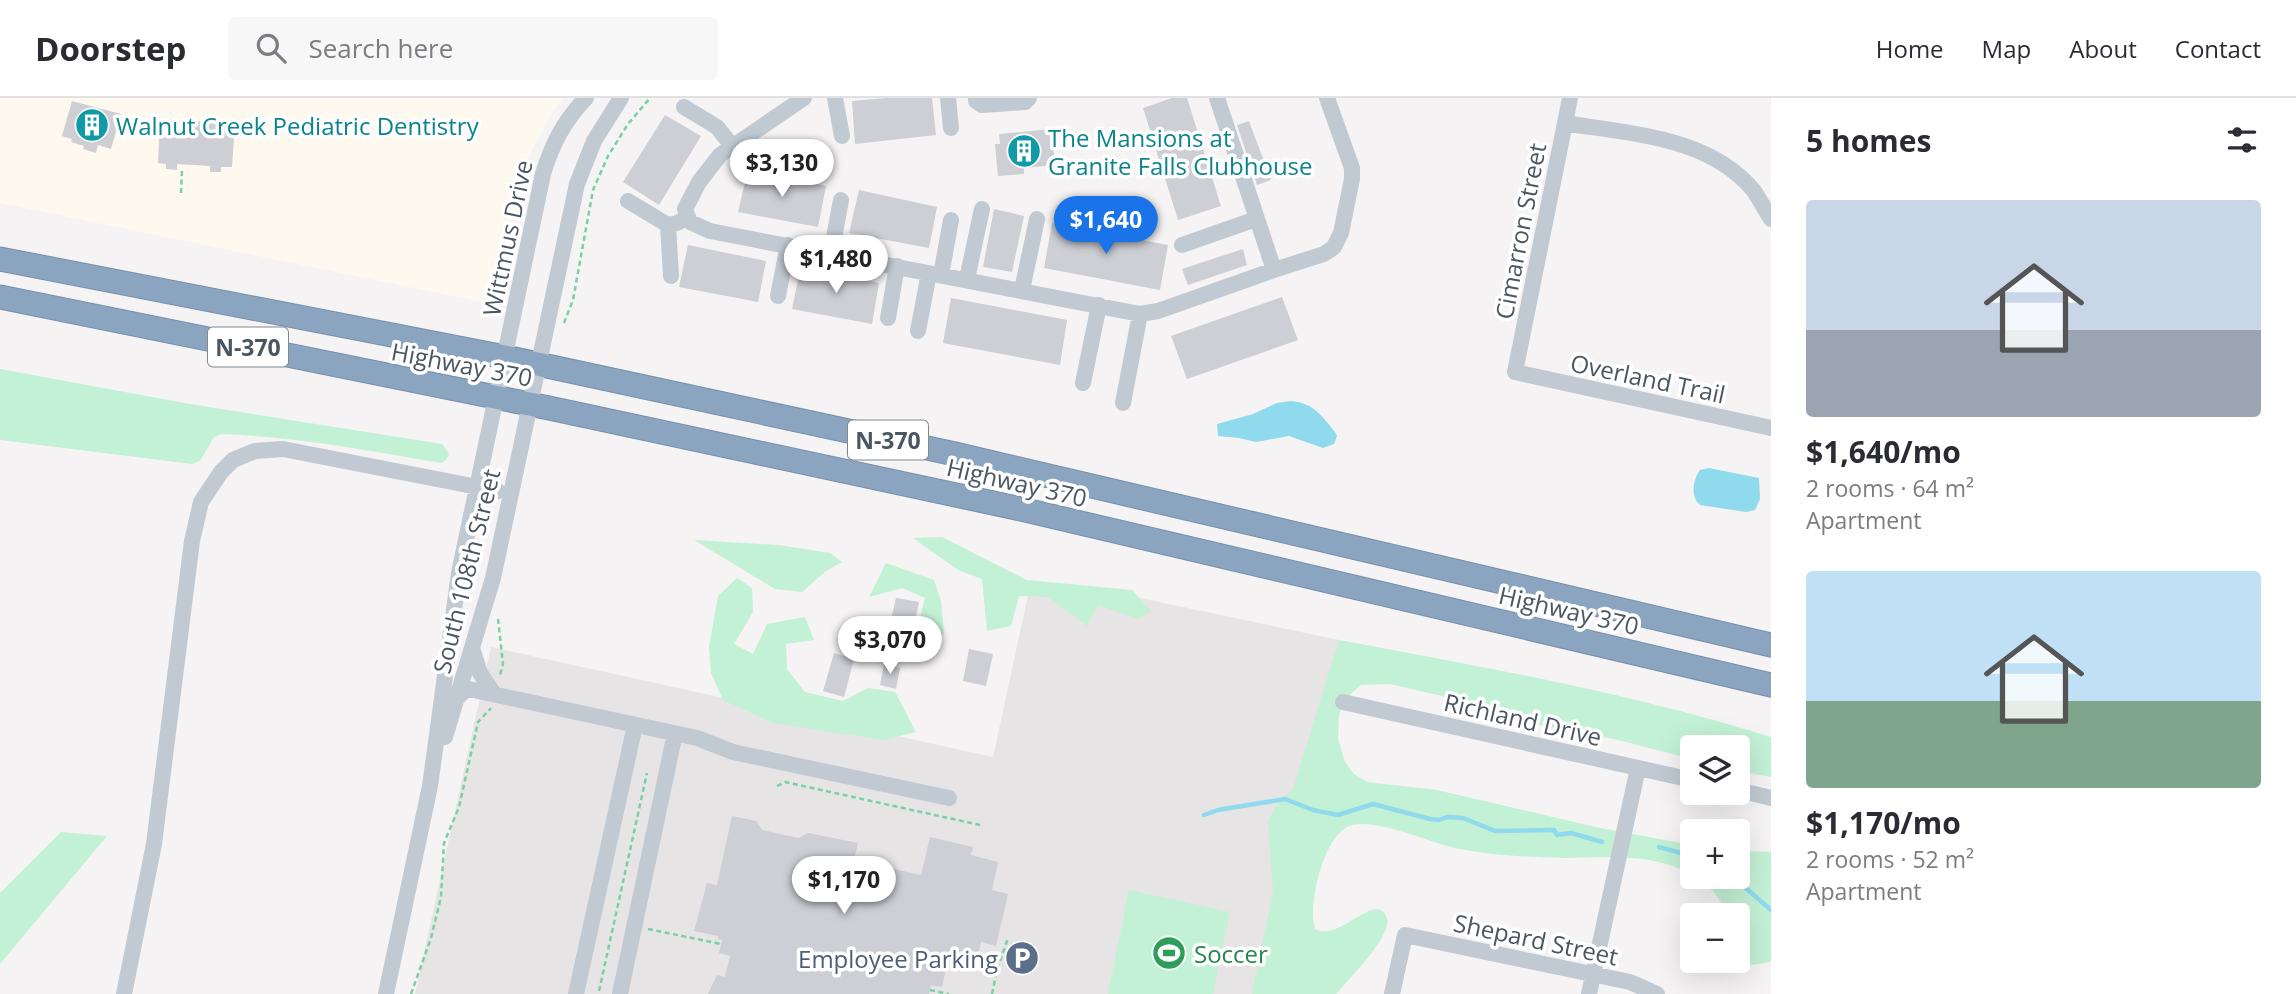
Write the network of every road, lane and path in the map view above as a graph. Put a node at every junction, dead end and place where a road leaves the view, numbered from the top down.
1 (586, 98) edge
2 (621, 98) edge
3 (804, 98) edge
4 (835, 98) edge
5 (947, 98) edge
6 (976, 98) edge
7 (1029, 98) edge
8 (1217, 98) edge
9 (1326, 98) edge
10 (1570, 98) edge
11 (684, 107) dead end
12 (1565, 123) junction
13 (951, 128) dead end
14 (842, 136) dead end
15 (733, 147) junction
16 (182, 170) dead end
17 (181, 193) dead end
18 (841, 200) dead end
19 (628, 201) dead end
20 (982, 209) dead end
21 (688, 217) junction
22 (1037, 219) dead end
23 (1256, 219) junction
24 (1771, 219) edge
25 (951, 220) dead end
26 (668, 225) junction
27 (788, 245) junction
28 (1182, 245) dead end
29 (831, 254) junction
30 (0, 259) edge
31 (897, 266) junction
32 (1274, 270) junction
33 (935, 274) junction
34 (671, 276) dead end
35 (967, 279) junction
36 (1022, 290) junction
37 (778, 296) dead end
38 (0, 297) edge
39 (1099, 305) junction
40 (1140, 314) junction
41 (888, 318) dead end
42 (918, 331) dead end
43 (505, 357) junction
44 (537, 365) junction
45 (1515, 372) joint
46 (1083, 383) dead end
47 (496, 397) junction
48 (1123, 403) dead end
49 (529, 404) junction
50 (1771, 428) edge
51 (477, 486) junction
52 (498, 491) dead end
53 (1771, 645) edge
54 (472, 648) junction
55 (1708, 670) junction
56 (1771, 675) edge
57 (1771, 685) edge
58 (494, 694) junction
59 (1771, 697) edge
60 (456, 699) junction
61 (1343, 702) dead end
62 (635, 725) junction
63 (675, 733) junction
64 (1638, 768) junction
65 (647, 773) dead end
66 (1680, 777) edge
67 (430, 786) junction
68 (777, 786) dead end
69 (1750, 793) edge
70 (949, 798) dead end
71 (1771, 798) edge
72 (980, 825) dead end
73 (648, 929) dead end
74 (1008, 938) dead end
75 (721, 944) dead end
76 (1594, 975) junction
77 (930, 990) dead end
78 (599, 991) dead end
79 (124, 994) edge
80 (386, 994) edge
81 (411, 994) edge
82 (576, 994) edge
83 (621, 994) edge
84 (949, 994) edge
85 (992, 994) edge
86 (1392, 994) edge
87 (1589, 994) edge
88 (1657, 994) edge

1 - 43 street, Wittmus Drive
2 - 44 street
3 - 15 street
4 - 14 street
5 - 13 street
6 - 7 street
8 - 23 street
9 - 32 street
10 - 12 street, Cimarron Street
11 - 15 street
12 - 24 street
12 - 45 street, Cimarron Street
15 - 21 street
16 - 17 path
18 - 29 street
19 - 26 street
20 - 35 street
21 - 26 street
21 - 27 street
22 - 36 street
23 - 28 street
23 - 32 street
25 - 33 street
26 - 34 street
27 - 29 street
27 - 37 street
29 - 31 street
30 - 43 highway, Highway 370 / N-370
31 - 33 street
31 - 41 street
32 - 40 street
33 - 35 street
33 - 42 street
35 - 36 street
36 - 39 street
38 - 47 highway, Highway 370 / N-370
39 - 40 street
39 - 46 street
40 - 48 street
43 - 44 highway, Highway 370 / N-370
43 - 47 street, Wittmus Drive
44 - 49 street, South 108th Street
44 - 53 highway, Highway 370 / N-370
45 - 50 street, Overland Trail
47 - 49 highway, Highway 370 / N-370
47 - 51 street, South 108th Street
49 - 54 street, South 108th Street
49 - 55 highway, Highway 370 / N-370
51 - 52 street
51 - 67 street, South 108th Street
51 - 79 street
54 - 58 street
54 - 60 street, South 108th Street
55 - 56 highway
55 - 57 highway, Highway 370 / N-370
55 - 59 highway
58 - 60 street
58 - 62 street
58 - 81 path
60 - 67 street, South 108th Street
61 - 64 street, Richland Drive
62 - 63 street
62 - 82 street
63 - 70 street
63 - 83 street
64 - 66 street, Richland Drive
64 - 76 street
65 - 78 path
67 - 80 street, South 108th Street
68 - 72 path
69 - 71 street
73 - 75 path
74 - 85 path
76 - 86 street, Shepard Street
76 - 87 street
76 - 88 street, Shepard Street
77 - 84 path

